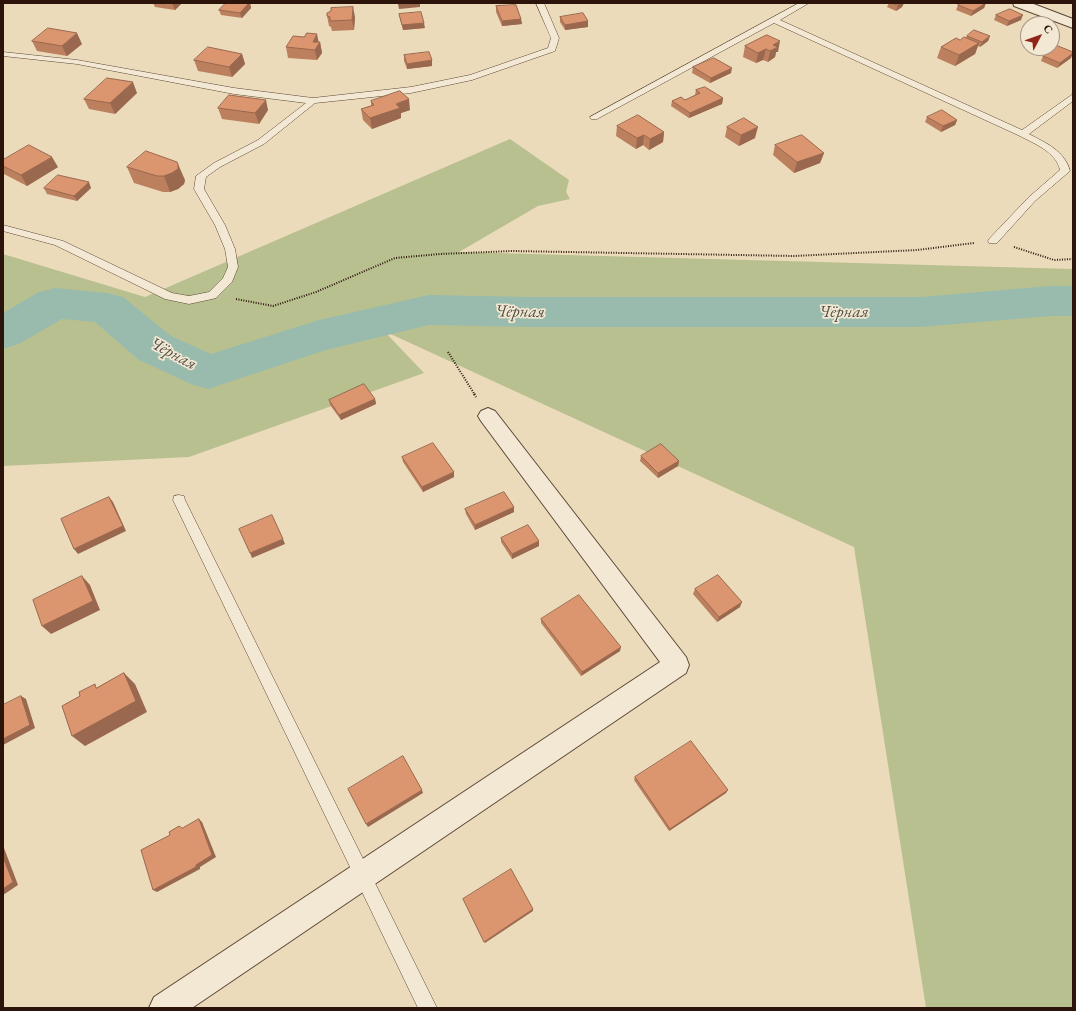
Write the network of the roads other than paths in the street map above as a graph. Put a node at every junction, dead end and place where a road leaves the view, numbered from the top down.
1 (540, 3) edge
2 (806, 3) edge
3 (1019, 3) edge
4 (774, 20) junction
5 (1073, 24) edge
6 (3, 54) edge
7 (1073, 97) edge
8 (313, 101) junction
9 (594, 117) dead end
10 (1023, 134) junction
11 (3, 228) edge
12 (993, 241) road end
13 (488, 416) road end
14 (178, 500) dead end
15 (363, 875) junction
16 (165, 1008) edge
17 (428, 1008) edge

1 - 8 lane
2 - 4 lane
3 - 5 street
4 - 9 lane
4 - 10 lane
6 - 8 lane
7 - 10 lane
8 - 11 lane
10 - 12 lane
13 - 15 street
14 - 15 lane
15 - 16 street
15 - 17 lane

